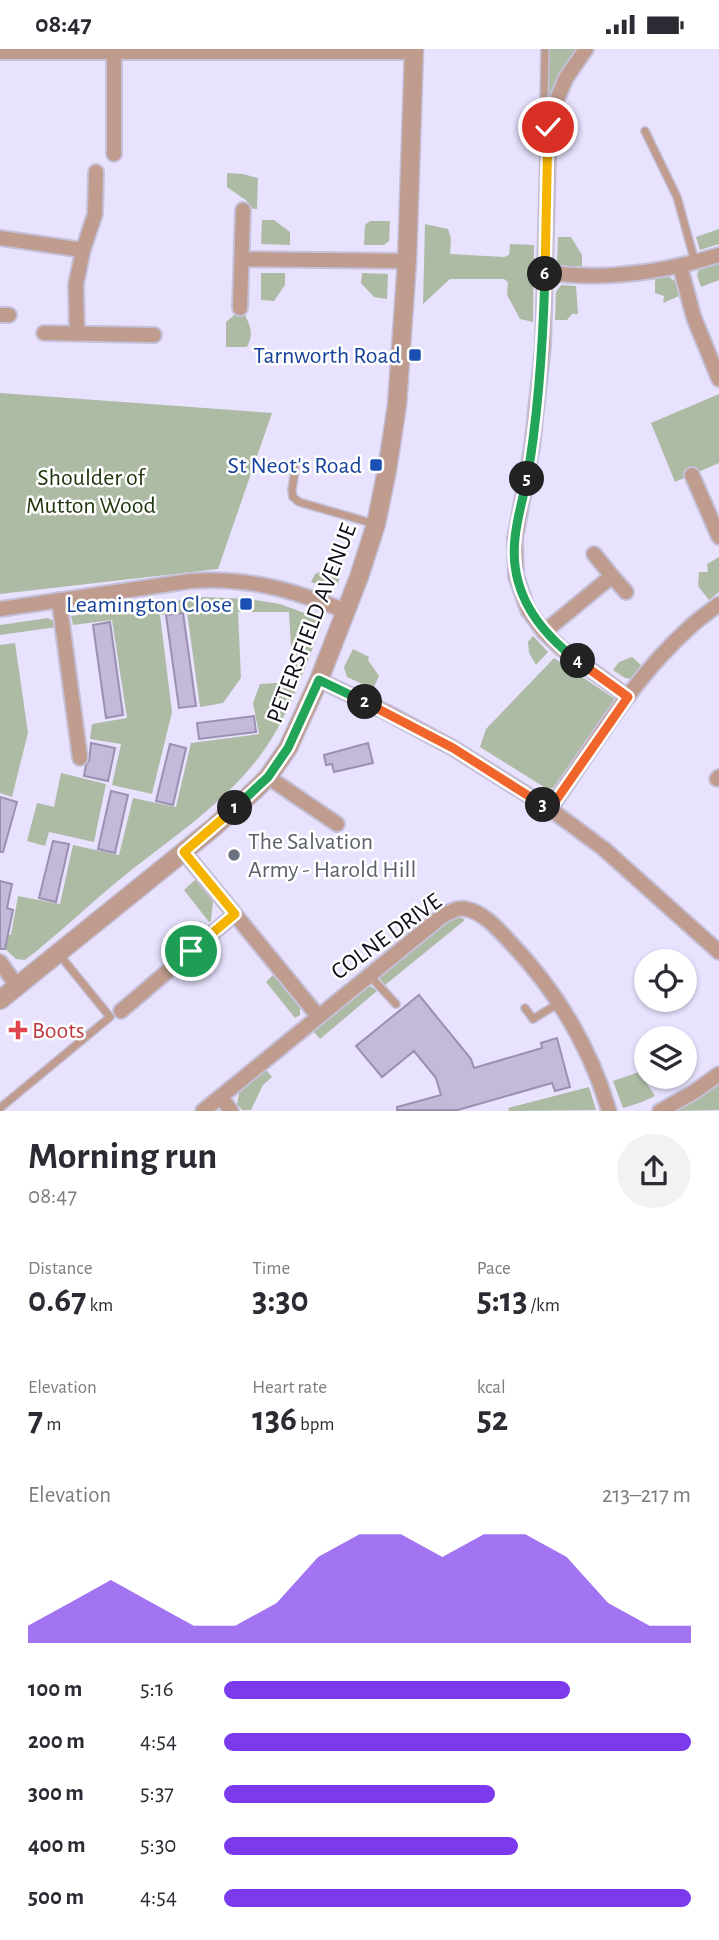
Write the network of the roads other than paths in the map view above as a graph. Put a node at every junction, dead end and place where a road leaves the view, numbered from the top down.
1 (544, 49) edge
2 (586, 49) edge
3 (114, 50) edge
4 (414, 51) edge
5 (0, 52) edge
6 (549, 119) junction
7 (645, 131) dead end
8 (114, 154) dead end
9 (96, 172) dead end
10 (243, 210) dead end
11 (0, 238) edge
12 (83, 250) junction
13 (719, 255) edge
14 (242, 259) junction
15 (407, 261) junction
16 (695, 262) junction
17 (680, 266) junction
18 (545, 272) junction
19 (240, 308) dead end
20 (44, 333) dead end
21 (77, 334) junction
22 (154, 335) dead end
23 (719, 379) edge
24 (295, 469) dead end
25 (692, 475) dead end
26 (376, 524) junction
27 (719, 537) edge
28 (594, 554) dead end
29 (612, 576) junction
30 (626, 593) dead end
31 (59, 600) junction
32 (719, 604) edge
33 (0, 609) edge
34 (346, 611) junction
35 (544, 632) junction
36 (319, 680) junction
37 (628, 697) junction
38 (80, 758) dead end
39 (268, 777) junction
40 (550, 809) junction
41 (337, 824) dead end
42 (184, 852) junction
43 (235, 914) junction
44 (719, 952) edge
45 (57, 953) junction
46 (0, 963) edge
47 (369, 975) junction
48 (18, 986) junction
49 (0, 1000) edge
50 (560, 1002) junction
51 (396, 1004) dead end
52 (526, 1009) dead end
53 (121, 1011) dead end
54 (318, 1016) junction
55 (719, 1074) edge
56 (221, 1097) junction
57 (0, 1108) edge
58 (204, 1111) edge
59 (231, 1111) edge
60 (609, 1111) edge
61 (660, 1111) edge

1 - 6 lane
2 - 6 street
3 - 4 street
3 - 5 street
3 - 8 street
4 - 15 street, PETERSFIELD AVENUE
6 - 18 street
7 - 16 lane
9 - 12 street
10 - 14 street
11 - 12 street
12 - 21 street
13 - 16 street
14 - 15 street
14 - 19 street
15 - 26 street, PETERSFIELD AVENUE
16 - 17 street
17 - 18 street
17 - 23 street
18 - 35 street
20 - 21 street
21 - 22 street
24 - 26 lane
25 - 27 street
26 - 34 street, PETERSFIELD AVENUE
28 - 29 street
29 - 30 street
29 - 35 street
31 - 33 street
31 - 34 street
31 - 38 street
32 - 37 street
34 - 36 street, PETERSFIELD AVENUE
35 - 37 street
36 - 39 street, PETERSFIELD AVENUE
36 - 40 street
37 - 40 street
39 - 41 street
39 - 42 street, PETERSFIELD AVENUE
40 - 44 street
42 - 43 street
42 - 45 street, PETERSFIELD AVENUE
43 - 53 street
43 - 54 street
45 - 48 street, PETERSFIELD AVENUE
45 - 57 lane
46 - 48 street
47 - 50 street, COLNE DRIVE
47 - 51 lane
47 - 54 street, COLNE DRIVE
48 - 49 street, PETERSFIELD AVENUE
50 - 52 lane
50 - 60 street, COLNE DRIVE
54 - 56 street, COLNE DRIVE
55 - 61 street
56 - 58 street, COLNE DRIVE
56 - 59 street

